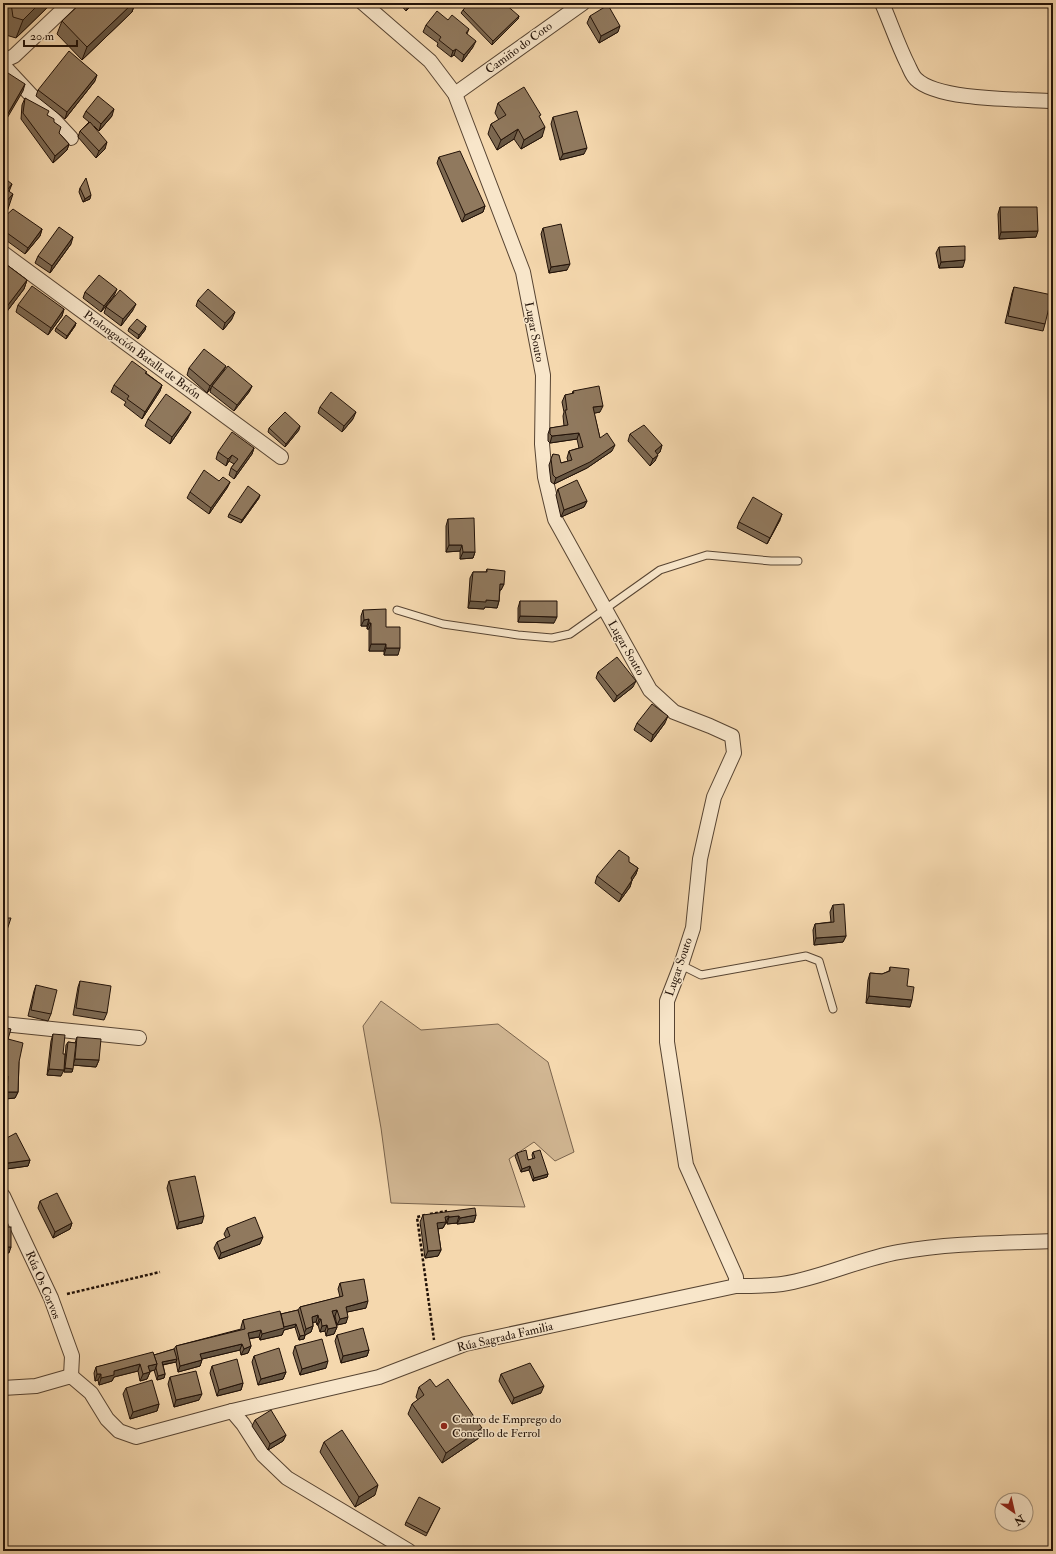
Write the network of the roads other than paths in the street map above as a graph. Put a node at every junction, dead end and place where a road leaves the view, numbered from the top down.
1 (70, 3) edge
2 (364, 3) edge
3 (583, 3) edge
4 (882, 3) edge
5 (3, 61) edge
6 (3, 65) edge
7 (455, 94) junction
8 (1053, 100) edge
9 (71, 138) dead end
10 (3, 253) edge
11 (281, 457) dead end
12 (798, 561) dead end
13 (397, 610) dead end
14 (605, 610) junction
15 (682, 965) junction
16 (833, 1009) dead end
17 (3, 1024) edge
18 (139, 1038) dead end
19 (3, 1196) edge
20 (1053, 1240) edge
21 (736, 1286) junction
22 (71, 1376) junction
23 (3, 1388) edge
24 (232, 1411) junction
25 (409, 1551) edge

1 - 5 street
2 - 7 street, Lugar Souto
3 - 7 street, Camiño do Coto
4 - 8 street
6 - 9 street
7 - 14 street, Lugar Souto
10 - 11 street, Prolongación Batalla de Brión
12 - 14 lane
13 - 14 lane
14 - 15 street, Lugar Souto
15 - 16 lane
15 - 21 street, Lugar Souto
17 - 18 street
19 - 22 street, Rúa Os Corvos
20 - 21 street, Rúa Sagrada Familia
21 - 24 street, Rúa Sagrada Familia
22 - 23 street
22 - 24 street, Rúa Sagrada Familia
24 - 25 street

